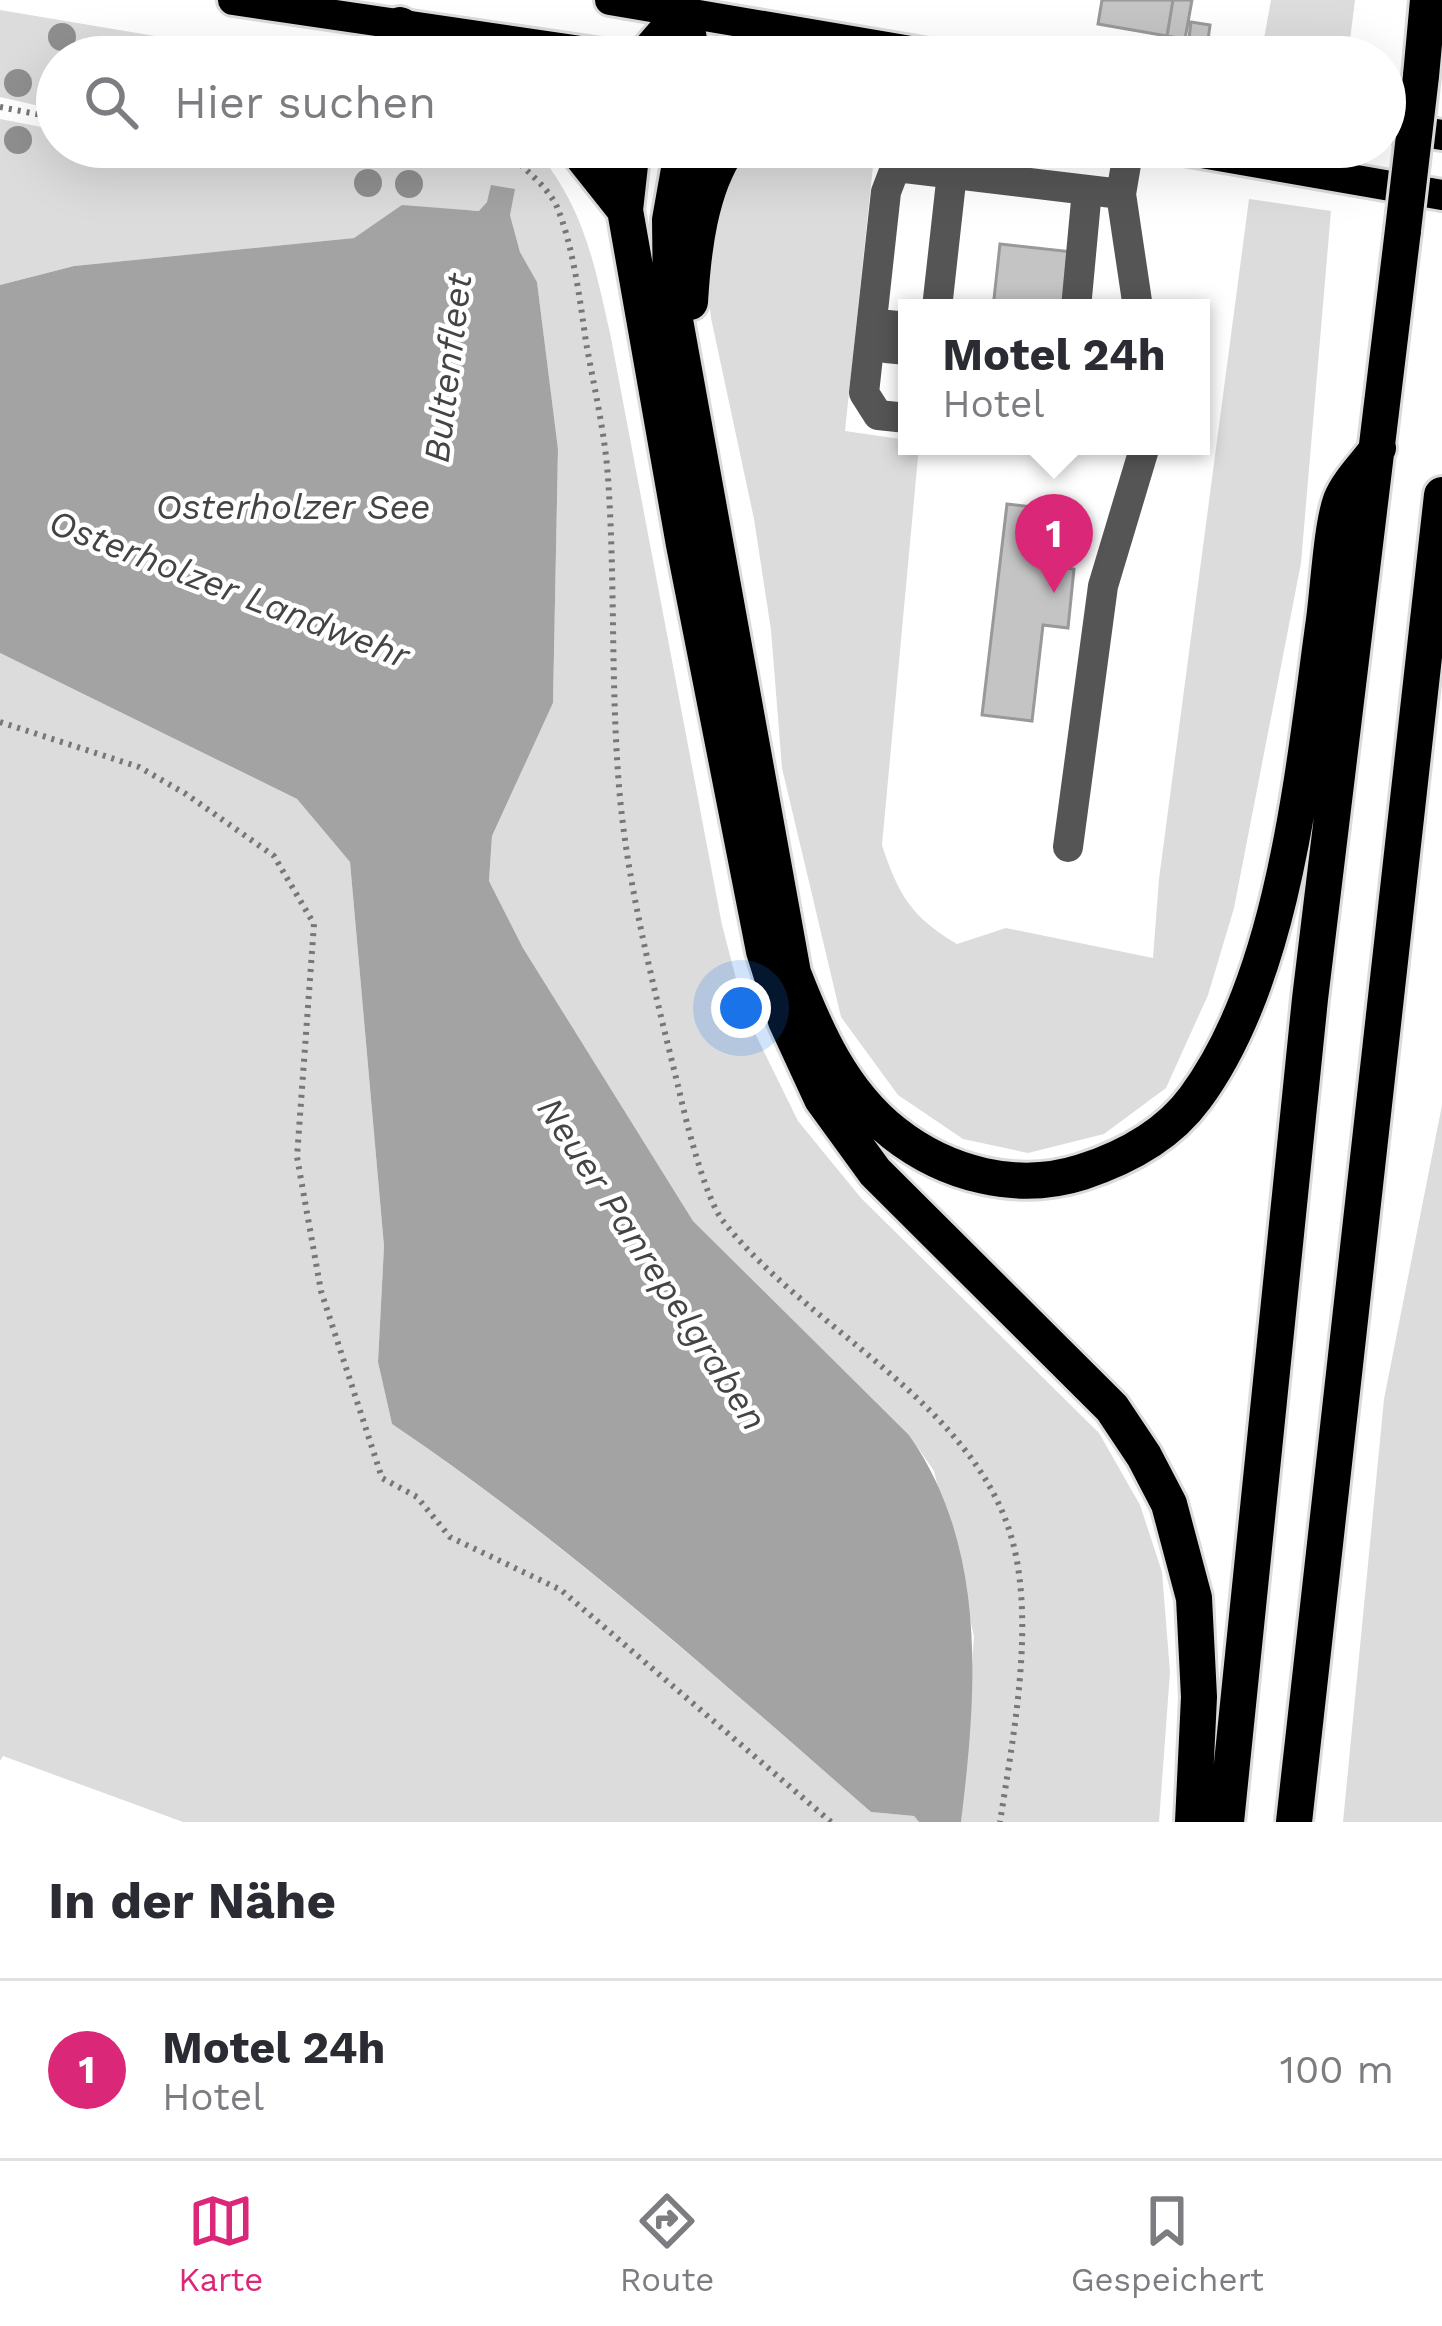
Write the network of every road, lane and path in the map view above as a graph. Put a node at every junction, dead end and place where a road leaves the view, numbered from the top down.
1 (233, 0) edge
2 (610, 0) edge
3 (1428, 0) edge
4 (685, 6) edge
5 (400, 25) junction
6 (420, 36) edge
7 (476, 36) edge
8 (661, 36) edge
9 (689, 36) edge
10 (839, 36) edge
11 (0, 107) edge
12 (36, 114) edge
13 (1406, 129) edge
14 (1442, 135) edge
15 (592, 168) edge
16 (630, 168) edge
17 (679, 168) edge
18 (714, 168) edge
19 (905, 168) edge
20 (905, 168) edge
21 (1125, 168) edge
22 (1287, 168) edge
23 (952, 173) junction
24 (1087, 190) junction
25 (1121, 194) junction
26 (1442, 195) edge
27 (625, 210) junction
28 (938, 299) edge
29 (1077, 299) edge
30 (1137, 299) edge
31 (685, 389) junction
32 (898, 417) edge
33 (1378, 448) junction
34 (1141, 455) edge
35 (1442, 495) edge
36 (0, 722) edge
37 (1068, 847) dead end
38 (831, 1822) edge
39 (1193, 1822) edge
40 (1226, 1822) edge
41 (1294, 1822) edge

1 - 5 main road
2 - 4 main road
3 - 33 highway, bridge
4 - 8 highway
4 - 9 highway
4 - 10 main road
5 - 6 highway
5 - 7 main road
11 - 12 path
13 - 14 main road
15 - 27 highway
16 - 27 highway
17 - 31 highway
18 - 31 highway
19 - 23 lane
20 - 32 lane
21 - 25 lane
22 - 26 main road
23 - 24 lane
23 - 28 lane
24 - 25 lane
24 - 29 lane
25 - 30 lane
27 - 39 highway
31 - 33 highway
33 - 40 highway
34 - 37 lane
35 - 41 highway
36 - 38 path

